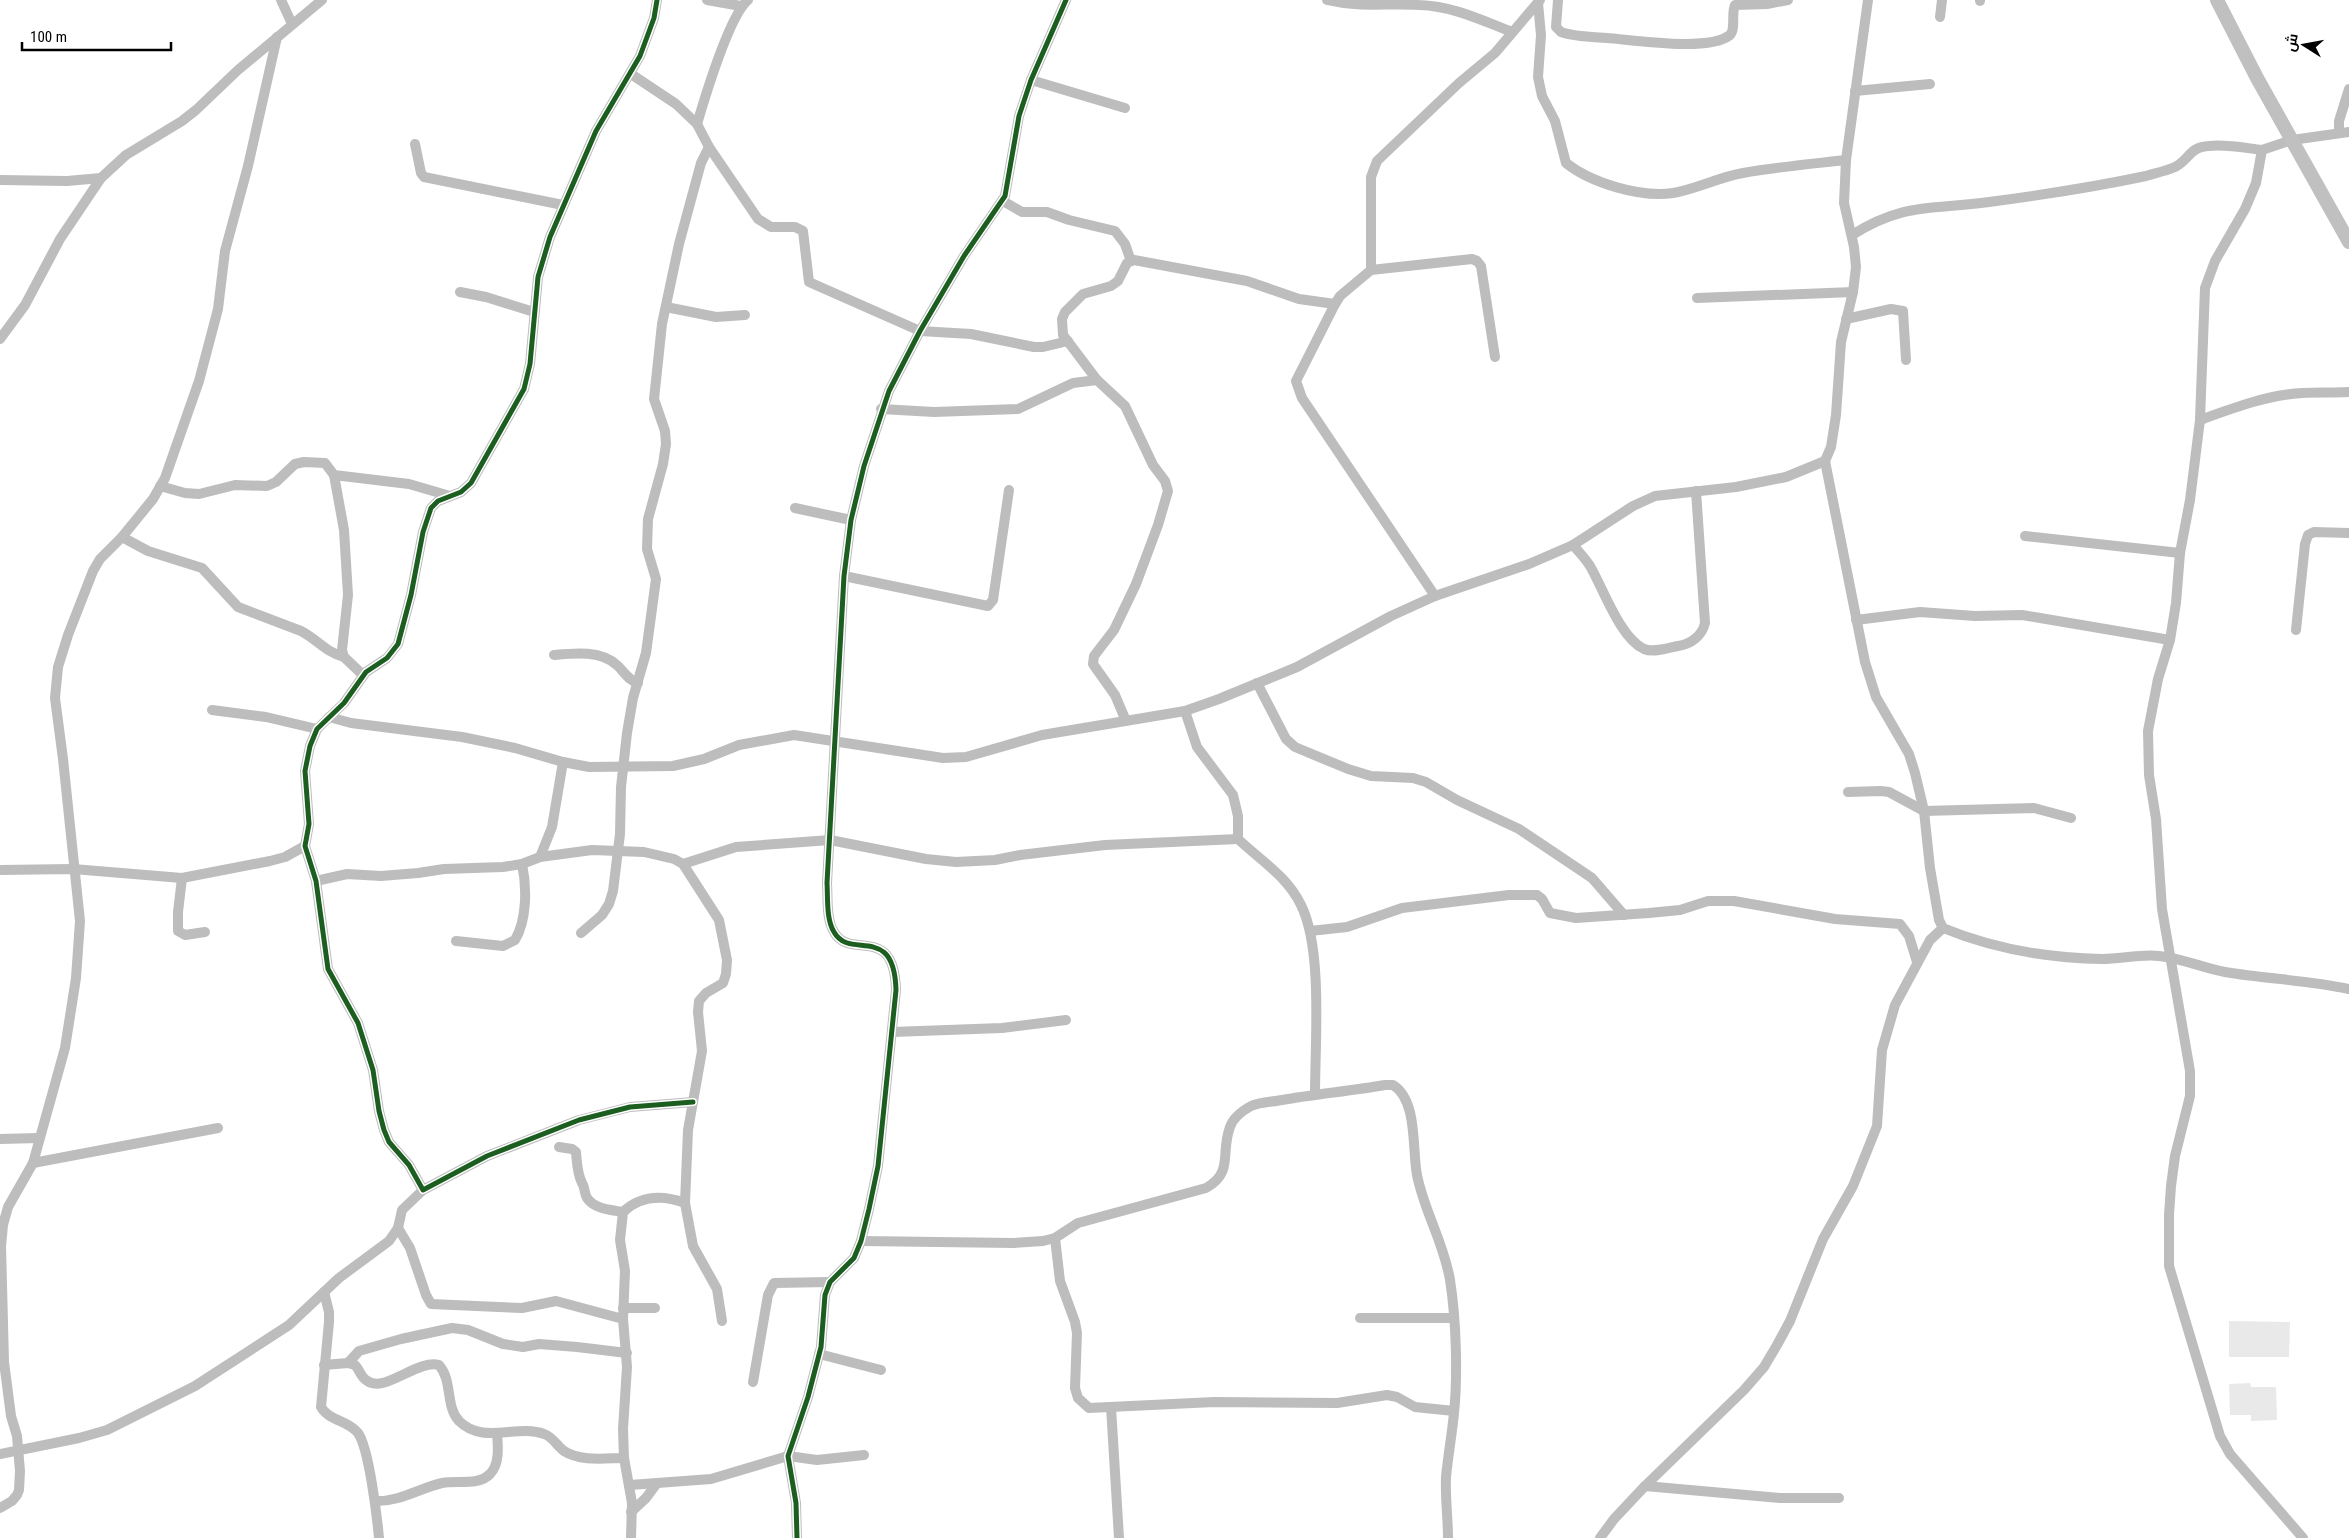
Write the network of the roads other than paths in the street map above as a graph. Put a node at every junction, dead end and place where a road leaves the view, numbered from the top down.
1 (281, 0) edge
2 (322, 0) edge
3 (657, 0) edge
4 (706, 0) edge
5 (1066, 0) edge
6 (1327, 0) edge
7 (1462, 0) edge
8 (1558, 0) edge
9 (1788, 0) edge
10 (1868, 0) edge
11 (1942, 0) edge
12 (2217, 0) edge
13 (1539, 1) edge
14 (745, 3) edge
15 (1458, 10) junction
16 (1940, 17) dead end
17 (292, 24) junction
18 (1512, 32) junction
19 (278, 37) junction
20 (631, 74) junction
21 (1031, 80) junction
22 (1930, 84) dead end
23 (2349, 89) edge
24 (1855, 90) junction
25 (1125, 108) dead end
26 (697, 124) junction
27 (2344, 132) edge
28 (2292, 140) junction
29 (415, 144) dead end
30 (709, 147) junction
31 (2262, 150) junction
32 (1846, 160) junction
33 (101, 178) junction
34 (0, 180) edge
35 (1003, 201) junction
36 (563, 205) junction
37 (1852, 235) junction
38 (2349, 242) edge
39 (1131, 261) junction
40 (1371, 270) junction
41 (460, 292) dead end
42 (1853, 292) junction
43 (1697, 298) dead end
44 (1335, 304) junction
45 (666, 307) junction
46 (534, 312) junction
47 (745, 315) dead end
48 (1846, 319) junction
49 (920, 331) junction
50 (0, 339) edge
51 (1068, 341) junction
52 (1495, 357) dead end
53 (1906, 360) dead end
54 (1097, 380) junction
55 (2349, 392) edge
56 (881, 409) junction
57 (2200, 420) junction
58 (1825, 461) junction
59 (334, 475) junction
60 (160, 486) junction
61 (1009, 490) dead end
62 (1696, 491) junction
63 (450, 496) junction
64 (795, 508) dead end
65 (850, 520) junction
66 (2349, 533) edge
67 (2025, 536) dead end
68 (122, 537) junction
69 (1573, 545) junction
70 (2180, 553) junction
71 (844, 576) junction
72 (1435, 596) junction
73 (1856, 620) junction
74 (2296, 630) dead end
75 (2170, 640) junction
76 (554, 654) dead end
77 (344, 657) junction
78 (363, 675) junction
79 (638, 683) junction
80 (1257, 683) junction
81 (212, 710) dead end
82 (1185, 711) junction
83 (329, 717) junction
84 (1126, 721) junction
85 (317, 729) junction
86 (836, 742) junction
87 (563, 762) junction
88 (623, 767) junction
89 (1848, 792) dead end
90 (1924, 811) junction
91 (2071, 818) dead end
92 (1238, 839) junction
93 (830, 840) junction
94 (305, 846) junction
95 (617, 851) junction
96 (540, 857) junction
97 (522, 864) junction
98 (683, 864) junction
99 (0, 870) edge
100 (73, 870) junction
101 (182, 878) junction
102 (316, 881) junction
103 (1624, 915) junction
104 (1943, 928) junction
105 (1310, 931) junction
106 (205, 932) dead end
107 (580, 933) dead end
108 (456, 941) dead end
109 (2170, 958) junction
110 (1917, 962) junction
111 (2349, 989) edge
112 (1066, 1020) dead end
113 (892, 1032) junction
114 (1315, 1094) junction
115 (693, 1102) junction
116 (218, 1128) dead end
117 (39, 1138) junction
118 (0, 1139) edge
119 (559, 1147) dead end
120 (33, 1163) junction
121 (423, 1190) junction
122 (685, 1203) junction
123 (623, 1212) junction
124 (2, 1225) edge
125 (398, 1228) junction
126 (1055, 1238) junction
127 (861, 1241) junction
128 (830, 1282) junction
129 (324, 1292) junction
130 (623, 1308) junction
131 (655, 1308) dead end
132 (1360, 1318) dead end
133 (1454, 1318) junction
134 (623, 1319) junction
135 (722, 1321) dead end
136 (627, 1353) junction
137 (819, 1354) junction
138 (348, 1363) junction
139 (324, 1364) junction
140 (881, 1370) dead end
141 (753, 1382) dead end
142 (1111, 1407) junction
143 (1454, 1411) junction
144 (497, 1433) junction
145 (17, 1450) junction
146 (0, 1454) edge
147 (864, 1455) dead end
148 (788, 1456) junction
149 (624, 1458) junction
150 (657, 1483) junction
151 (630, 1485) junction
152 (1645, 1486) junction
153 (1840, 1498) dead end
154 (376, 1501) junction
155 (0, 1508) edge
156 (631, 1512) junction
157 (379, 1538) edge
158 (631, 1538) edge
159 (797, 1538) edge
160 (1119, 1538) edge
161 (1448, 1538) edge
162 (1600, 1538) edge
163 (2303, 1538) edge

1 - 17 street
2 - 17 street
3 - 20 street
4 - 14 street
5 - 21 street
6 - 15 street
7 - 15 street
8 - 9 street
10 - 24 street
11 - 16 street
12 - 28 main road
13 - 18 street
13 - 32 street
14 - 26 street
15 - 18 street
17 - 19 street
18 - 40 street
19 - 33 street
19 - 60 street
20 - 26 street
20 - 36 street
21 - 25 street
21 - 35 street
22 - 24 street
23 - 27 street
24 - 32 street
26 - 30 street
27 - 28 street
28 - 31 street
28 - 38 main road
29 - 36 street
30 - 45 street
30 - 49 street
31 - 37 street
31 - 57 street
32 - 37 street
33 - 34 street
33 - 50 street
35 - 39 street
35 - 49 street
36 - 46 street
37 - 42 street
39 - 44 street
39 - 51 street
40 - 44 street
40 - 52 street
41 - 46 street
42 - 43 street
42 - 48 street
44 - 72 street
45 - 47 street
45 - 79 street
46 - 63 street
48 - 53 street
48 - 58 street
49 - 51 street
49 - 56 street
51 - 54 street
54 - 56 street
54 - 84 street
55 - 57 street
56 - 65 street
57 - 70 street
58 - 62 street
58 - 73 street
59 - 60 street
59 - 63 street
59 - 77 street
60 - 68 street
61 - 71 street
62 - 69 street
62 - 69 street
63 - 78 street
64 - 65 street
65 - 71 street
66 - 74 street
67 - 70 street
68 - 77 street
68 - 100 street
69 - 72 street
70 - 75 street
71 - 86 street
72 - 80 street
73 - 75 street
73 - 90 street
75 - 109 street
76 - 79 street
77 - 78 street
78 - 83 street
79 - 88 street
80 - 82 street
80 - 103 street
81 - 85 street
82 - 84 street
82 - 92 street
83 - 85 street
83 - 87 street
84 - 86 street
85 - 94 street
86 - 88 street
86 - 93 street
87 - 88 street
87 - 96 street
88 - 95 street
89 - 90 street
90 - 91 street
90 - 104 street
92 - 93 street
92 - 105 street
93 - 98 street
93 - 113 street
94 - 101 street
94 - 102 street
95 - 96 street
95 - 98 street
95 - 107 street
96 - 97 street
97 - 102 street
97 - 108 street
98 - 115 street
99 - 100 street
100 - 101 street
100 - 117 street
101 - 106 street
102 - 121 street
103 - 105 street
103 - 110 street
104 - 109 street
104 - 110 street
105 - 114 street
109 - 111 street
109 - 163 street
110 - 152 street
112 - 113 street
113 - 127 street
114 - 126 street
114 - 133 street
115 - 121 street
115 - 122 street
116 - 120 street
117 - 118 street
117 - 120 street
119 - 123 street
120 - 124 street
121 - 125 street
122 - 123 street
122 - 135 street
123 - 130 street
124 - 145 street
125 - 129 street
125 - 134 street
126 - 127 street
126 - 142 street
127 - 128 street
128 - 137 street
128 - 141 street
129 - 139 street
129 - 145 street
130 - 131 street
130 - 134 street
132 - 133 street
133 - 143 street
134 - 136 street
136 - 138 street
136 - 149 street
137 - 140 street
137 - 148 street
138 - 139 street
138 - 144 street
139 - 154 street
142 - 143 street
142 - 160 street
143 - 161 street
144 - 149 street
144 - 154 street
145 - 146 street
145 - 155 street
147 - 148 street
148 - 150 street
148 - 159 street
149 - 151 street
150 - 151 street
150 - 156 street
151 - 156 street
152 - 153 street
152 - 162 street
154 - 157 street
156 - 158 street

